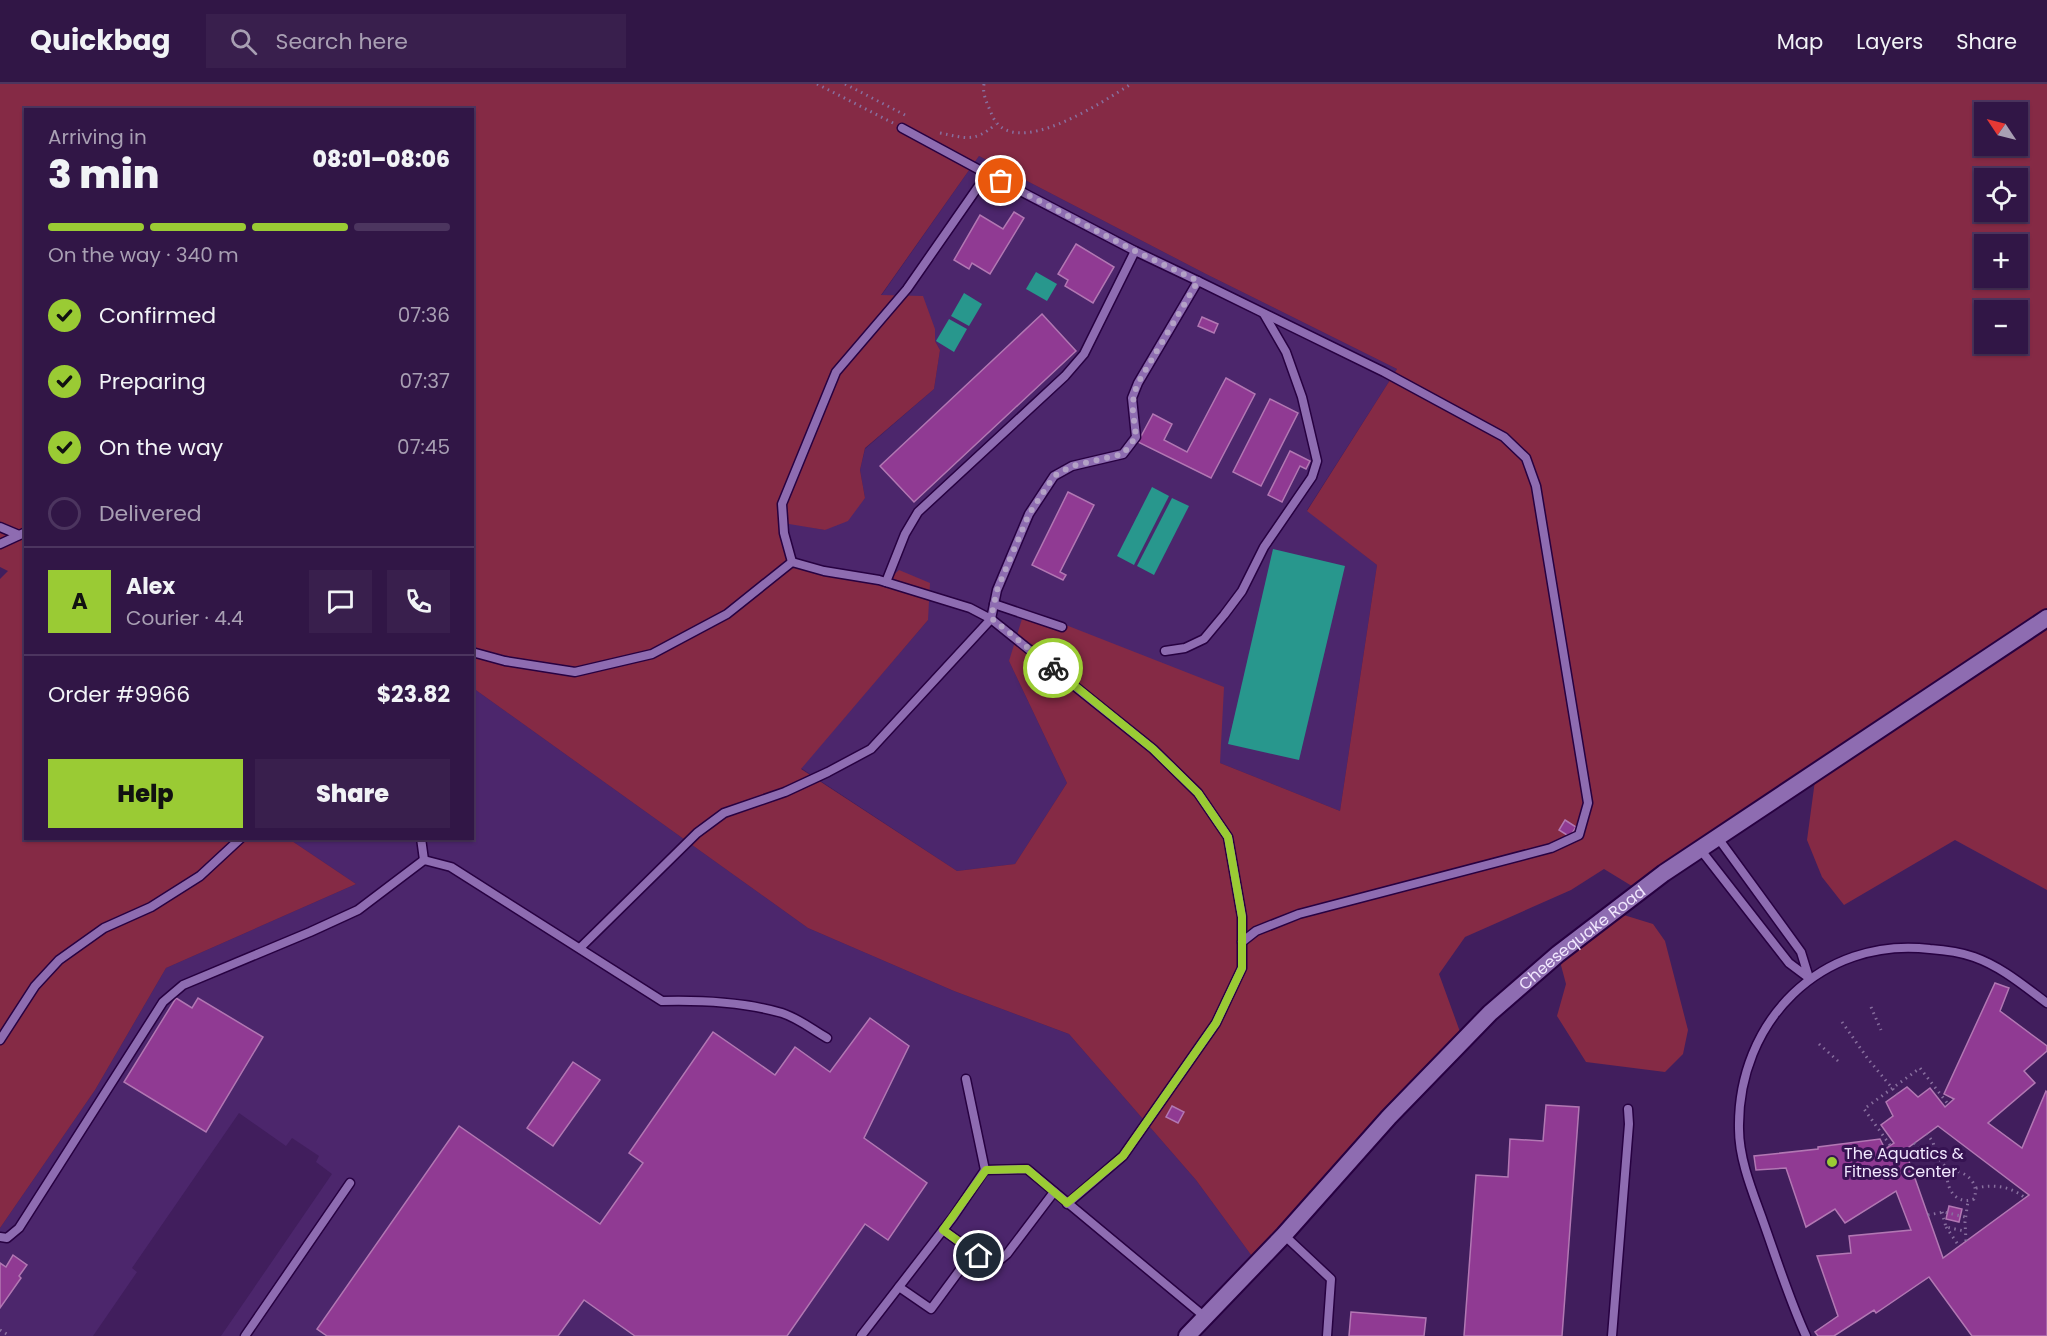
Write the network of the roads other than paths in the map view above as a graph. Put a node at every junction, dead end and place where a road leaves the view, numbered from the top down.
1 (902, 128) road end
2 (1001, 181) junction
3 (1135, 251) junction
4 (1198, 281) junction
5 (1264, 314) junction
6 (0, 527) edge
7 (22, 534) edge
8 (0, 544) edge
9 (792, 562) junction
10 (886, 582) junction
11 (994, 604) junction
12 (991, 618) junction
13 (2047, 618) edge
14 (1062, 627) dead end
15 (1165, 651) dead end
16 (474, 653) edge
17 (1718, 838) junction
18 (239, 840) edge
19 (421, 840) edge
20 (1700, 849) junction
21 (424, 860) junction
22 (1785, 929) junction
23 (1770, 939) junction
24 (1242, 942) junction
25 (580, 948) junction
26 (1809, 978) junction
27 (2047, 1003) edge
28 (827, 1038) dead end
29 (0, 1040) edge
30 (966, 1079) dead end
31 (1628, 1109) dead end
32 (986, 1170) junction
33 (350, 1183) dead end
34 (1054, 1192) junction
35 (1067, 1203) junction
36 (943, 1230) junction
37 (1284, 1235) junction
38 (0, 1237) edge
39 (990, 1264) junction
40 (899, 1287) junction
41 (1205, 1317) junction
42 (245, 1336) edge
43 (861, 1336) edge
44 (1187, 1336) edge
45 (1327, 1336) edge
46 (1612, 1336) edge
47 (1806, 1336) edge

1 - 2 lane
2 - 3 lane
2 - 9 lane
3 - 4 lane
3 - 10 lane
4 - 5 lane
4 - 11 lane
5 - 15 lane
5 - 24 lane
6 - 7 lane
7 - 8 lane
9 - 10 lane
9 - 16 lane
10 - 12 lane
11 - 12 lane
11 - 14 lane
12 - 24 lane
12 - 25 lane
13 - 17 street, Cheesequake Road
17 - 20 street, Cheesequake Road
17 - 22 lane
18 - 29 lane
19 - 21 lane
20 - 23 lane
20 - 37 street, Cheesequake Road
21 - 25 lane
21 - 38 lane
22 - 23 lane
22 - 26 lane
23 - 26 lane
24 - 35 lane
25 - 28 lane
26 - 27 lane
26 - 47 lane
30 - 32 lane
31 - 46 lane
32 - 34 lane
32 - 36 lane
33 - 42 lane
34 - 35 lane
34 - 39 lane
35 - 41 lane
36 - 39 lane
36 - 40 lane
37 - 41 street, Cheesequake Road
37 - 45 lane
39 - 40 lane
40 - 43 lane
41 - 44 street, Cheesequake Road

